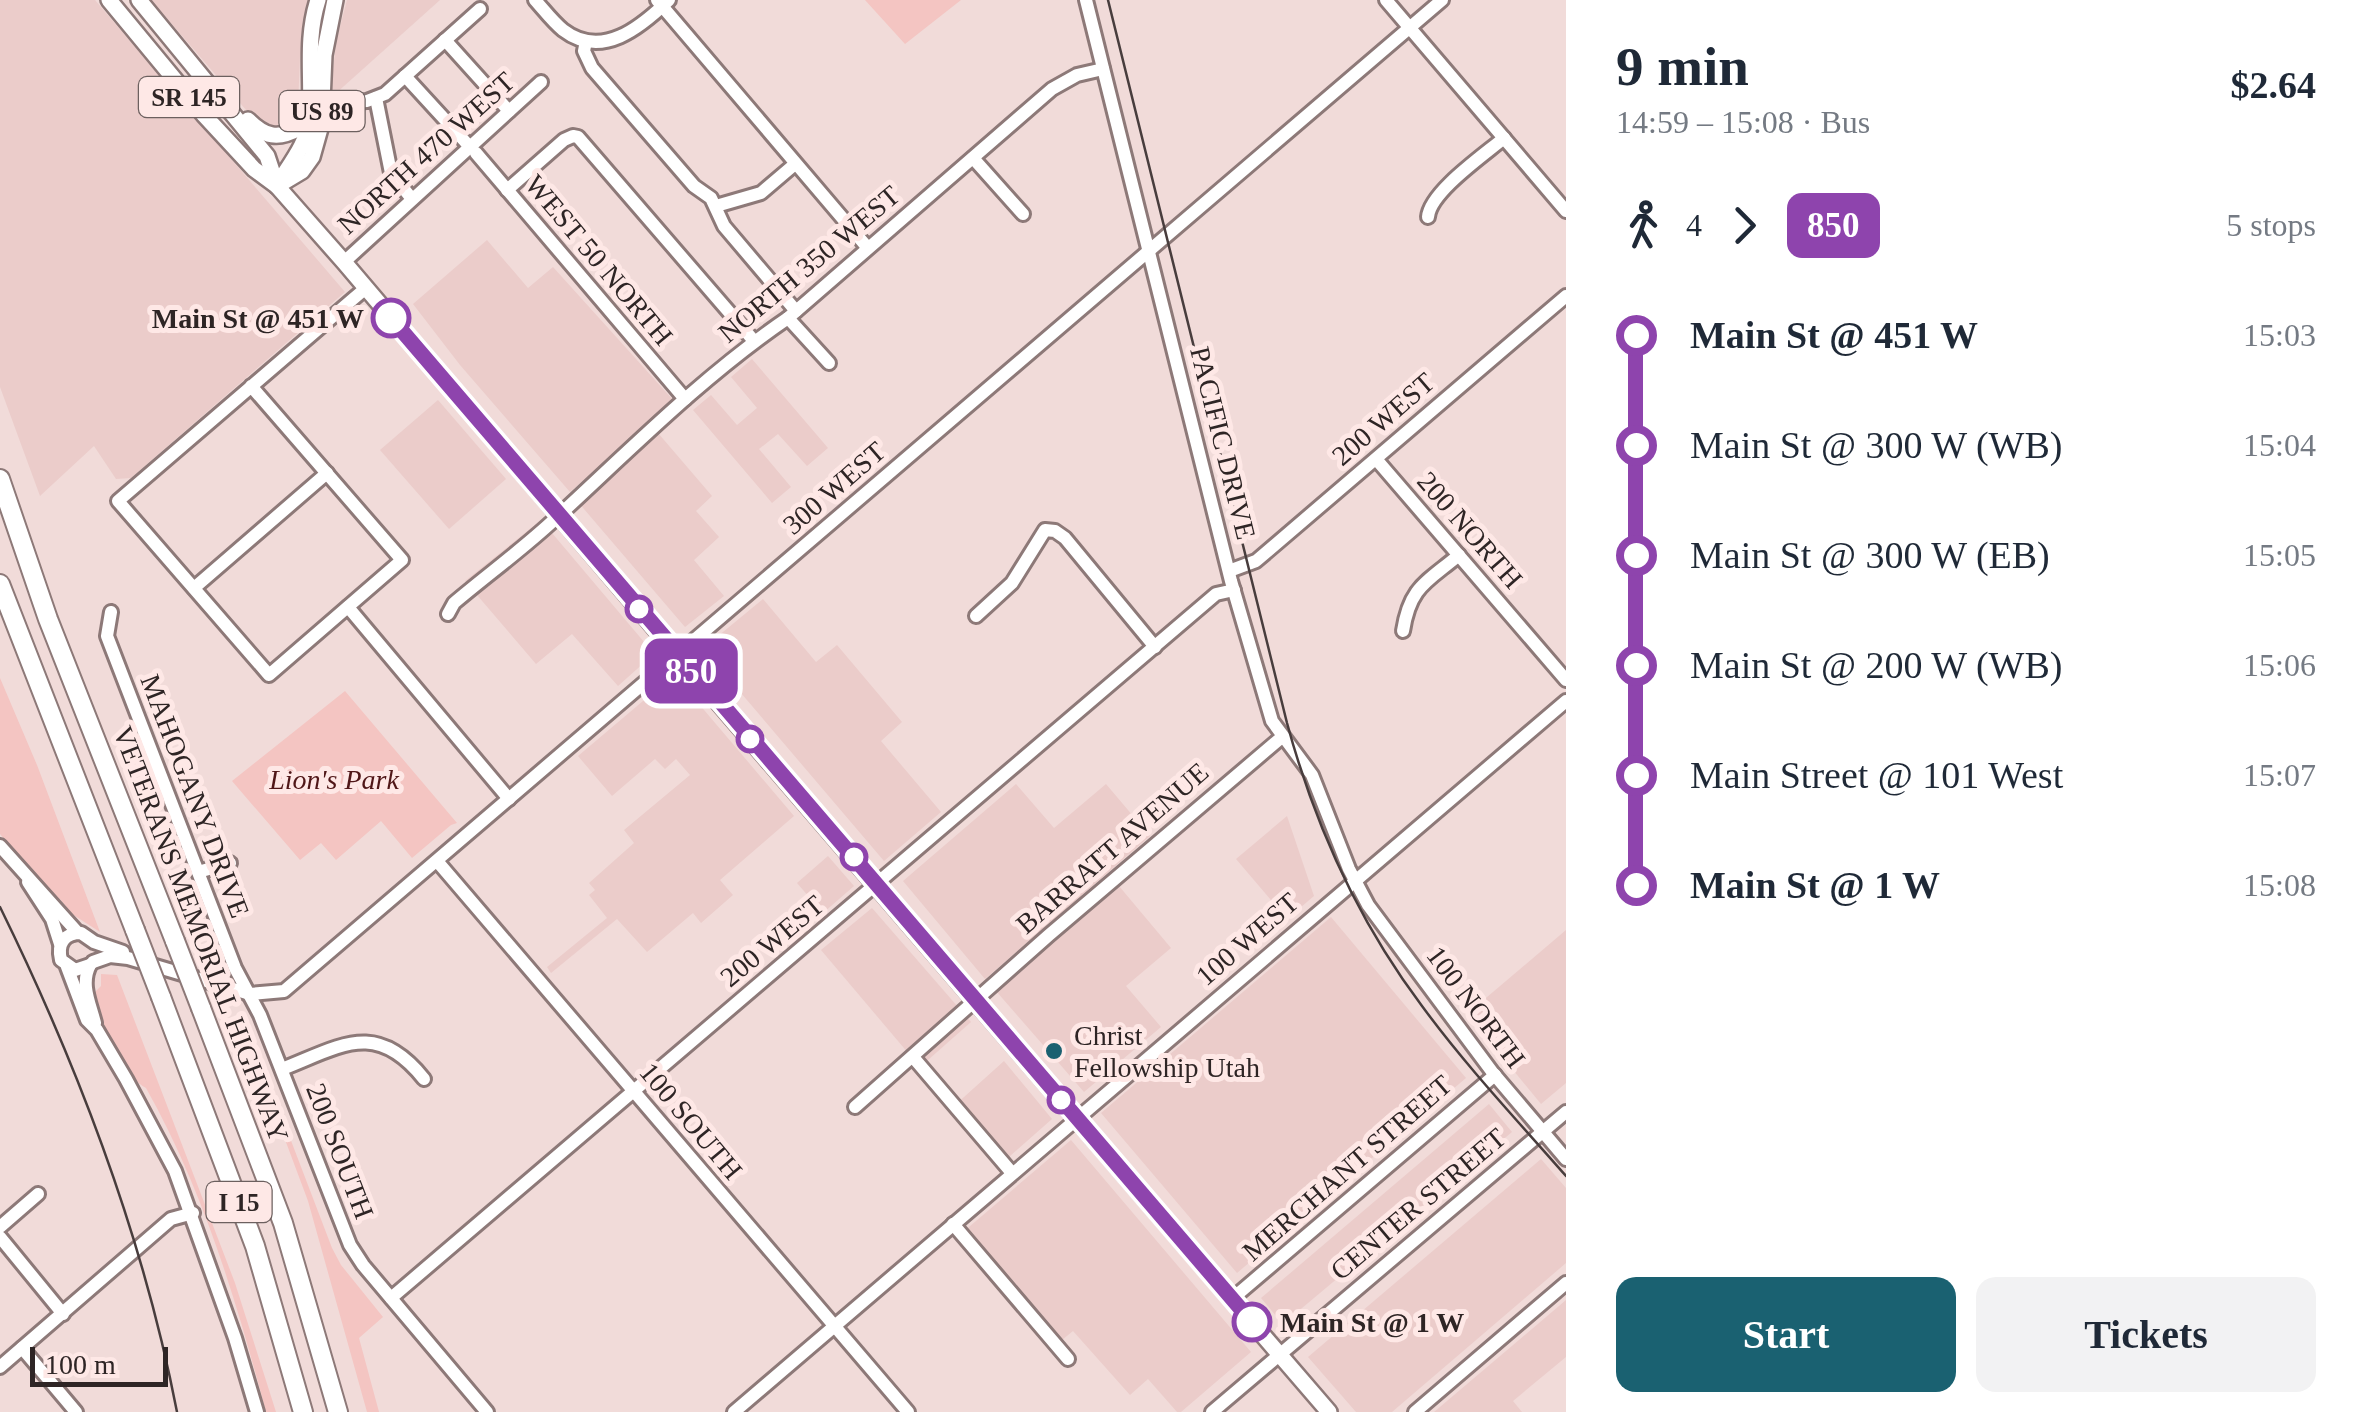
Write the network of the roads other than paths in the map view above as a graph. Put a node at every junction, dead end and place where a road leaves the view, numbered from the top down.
1 (110, 0) edge
2 (139, 0) edge
3 (318, 0) edge
4 (335, 0) edge
5 (535, 0) edge
6 (1086, 0) edge
7 (1386, 0) edge
8 (1442, 0) edge
9 (663, 2) edge
10 (480, 10) dead end
11 (1410, 27) junction
12 (445, 40) junction
13 (586, 41) junction
14 (1103, 69) junction
15 (405, 76) junction
16 (541, 82) dead end
17 (213, 87) junction
18 (376, 98) junction
19 (316, 102) junction
20 (509, 111) junction
21 (1504, 138) junction
22 (473, 150) junction
23 (973, 158) junction
24 (796, 164) junction
25 (277, 186) junction
26 (507, 190) junction
27 (412, 200) junction
28 (716, 206) junction
29 (1566, 211) edge
30 (1023, 214) dead end
31 (1428, 217) dead end
32 (867, 247) junction
33 (1149, 250) junction
34 (344, 262) junction
35 (366, 288) junction
36 (1566, 296) edge
37 (792, 314) junction
38 (754, 341) junction
39 (829, 363) dead end
40 (252, 386) junction
41 (685, 399) junction
42 (1376, 458) junction
43 (327, 473) junction
44 (0, 479) edge
45 (558, 516) junction
46 (1460, 554) junction
47 (1229, 571) junction
48 (0, 584) edge
49 (194, 588) junction
50 (1234, 590) junction
51 (348, 607) junction
52 (111, 612) dead end
53 (448, 614) dead end
54 (976, 616) dead end
55 (1403, 631) dead end
56 (1155, 648) junction
57 (678, 655) junction
58 (1566, 680) edge
59 (1566, 700) edge
60 (1282, 737) junction
61 (509, 798) junction
62 (0, 846) edge
63 (437, 861) junction
64 (230, 863) dead end
65 (198, 872) junction
66 (25, 875) junction
67 (1354, 880) junction
68 (877, 884) junction
69 (78, 933) junction
70 (94, 942) junction
71 (60, 944) junction
72 (128, 958) junction
73 (92, 963) junction
74 (67, 966) junction
75 (250, 994) junction
76 (976, 999) junction
77 (97, 1030) junction
78 (913, 1056) junction
79 (282, 1069) junction
80 (1495, 1075) junction
81 (424, 1080) dead end
82 (634, 1092) junction
83 (855, 1107) dead end
84 (1566, 1112) edge
85 (1076, 1118) junction
86 (1542, 1131) junction
87 (1566, 1159) edge
88 (1012, 1173) junction
89 (38, 1194) dead end
90 (186, 1215) junction
91 (952, 1224) junction
92 (0, 1227) edge
93 (0, 1237) edge
94 (1566, 1283) edge
95 (391, 1298) junction
96 (1232, 1299) junction
97 (63, 1314) junction
98 (834, 1326) junction
99 (22, 1348) junction
100 (1280, 1354) junction
101 (1068, 1359) dead end
102 (0, 1367) edge
103 (76, 1412) edge
104 (256, 1412) edge
105 (303, 1412) edge
106 (338, 1412) edge
107 (487, 1412) edge
108 (734, 1412) edge
109 (908, 1412) edge
110 (1212, 1412) edge
111 (1329, 1412) edge
112 (1415, 1412) edge

1 - 25 main road, SR 145
2 - 17 main road, SR 145
3 - 19 main road, US 89
4 - 19 main road, US 89
5 - 13 street
6 - 14 street, PACIFIC DRIVE
7 - 11 street
8 - 11 street, 300 WEST
9 - 13 street
9 - 24 street
10 - 12 street
11 - 21 street
11 - 33 street, 300 WEST
12 - 15 street
12 - 20 street
13 - 28 street
14 - 23 street, NORTH 350 WEST
14 - 33 street, PACIFIC DRIVE
15 - 18 street
15 - 22 street, WEST 50 NORTH
16 - 20 street, NORTH 470 WEST
17 - 19 main road, US 89
17 - 25 main road, SR 145
18 - 19 street
18 - 27 street
19 - 25 main road, US 89
20 - 22 street, NORTH 470 WEST
21 - 29 street
21 - 31 street
22 - 26 street, WEST 50 NORTH
22 - 27 street, NORTH 470 WEST
23 - 30 street
23 - 32 street, NORTH 350 WEST
24 - 28 street
24 - 32 street
25 - 34 main road
26 - 38 street
26 - 41 street, WEST 50 NORTH
27 - 34 street, NORTH 470 WEST
28 - 37 street
32 - 37 street, NORTH 350 WEST
33 - 47 street, PACIFIC DRIVE
33 - 57 street, 300 WEST
34 - 35 main road
35 - 40 street
35 - 45 main road
36 - 42 street, 200 WEST
37 - 38 street, NORTH 350 WEST
37 - 39 street
38 - 41 street, NORTH 350 WEST
40 - 43 street
40 - 49 street
41 - 45 street, NORTH 350 WEST
42 - 46 street, 200 NORTH
42 - 47 street, 200 WEST
43 - 49 street
43 - 51 street
44 - 106 highway, VETERANS MEMORIAL HIGHWAY / I 15, bridge
45 - 53 street, NORTH 350 WEST
45 - 57 main road
46 - 55 street
46 - 58 street, 200 NORTH
47 - 50 street, PACIFIC DRIVE
48 - 105 highway, I 15, bridge
49 - 51 street
50 - 56 street, 200 WEST
50 - 60 street, PACIFIC DRIVE
51 - 61 street
52 - 65 street, MAHOGANY DRIVE
54 - 56 street
56 - 68 street, 200 WEST
57 - 61 street, 300 WEST
57 - 68 main road
59 - 67 street, 100 WEST
60 - 67 street, PACIFIC DRIVE
60 - 76 street, BARRATT AVENUE
61 - 63 street, 300 WEST
62 - 66 street
63 - 75 street, 300 WEST
63 - 82 street, 100 SOUTH
64 - 65 street
65 - 75 street, MAHOGANY DRIVE
66 - 69 street
66 - 71 street
67 - 80 street, 100 NORTH
67 - 85 street, 100 WEST
68 - 76 main road
68 - 82 street, 200 WEST
69 - 70 street
69 - 71 street
70 - 72 street
70 - 73 street
71 - 74 street
72 - 73 street
72 - 75 street
73 - 74 street
73 - 77 street
74 - 77 street
75 - 79 street, 200 SOUTH
76 - 78 street, BARRATT AVENUE
76 - 85 main road
77 - 90 street
78 - 83 street, BARRATT AVENUE
78 - 88 street
79 - 81 street
79 - 95 street, 200 SOUTH
80 - 86 street, 100 NORTH
80 - 96 street, MERCHANT STREET
82 - 95 street, 200 WEST
82 - 98 street, 100 SOUTH
84 - 86 street, CENTER STREET
85 - 88 street, 100 WEST
85 - 96 main road
86 - 87 street, 100 NORTH
86 - 100 street, CENTER STREET
88 - 91 street, 100 WEST
89 - 92 street
90 - 97 street
90 - 104 street
91 - 98 street, 100 WEST
91 - 101 street
93 - 97 street
94 - 112 street
95 - 107 street, 200 SOUTH
96 - 100 main road
97 - 99 street
98 - 108 street, 100 WEST
98 - 109 street, 100 SOUTH
99 - 102 street
99 - 103 street
100 - 110 street, CENTER STREET
100 - 111 main road

